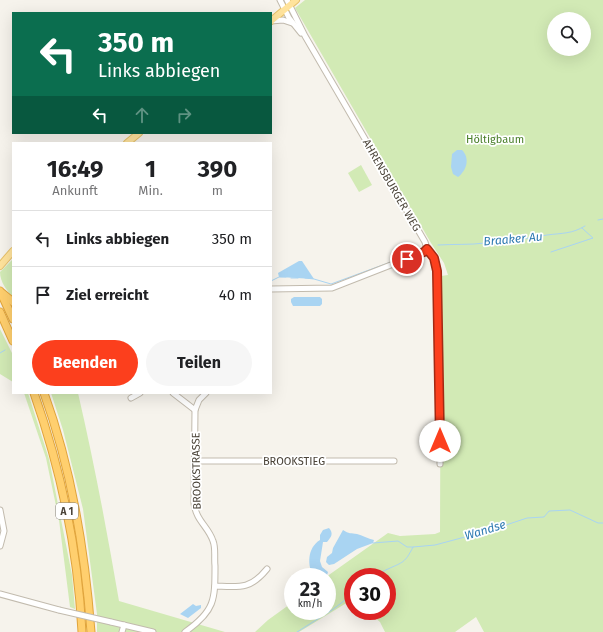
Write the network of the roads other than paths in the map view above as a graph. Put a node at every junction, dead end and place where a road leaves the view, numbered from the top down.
1 (280, 0) edge
2 (296, 0) edge
3 (288, 2) edge
4 (284, 10) junction
5 (272, 20) edge
6 (272, 21) edge
7 (293, 23) junction
8 (305, 36) junction
9 (138, 134) edge
10 (128, 142) edge
11 (427, 249) junction
12 (12, 252) edge
13 (0, 266) edge
14 (272, 289) edge
15 (0, 291) edge
16 (12, 301) edge
17 (0, 312) edge
18 (12, 316) edge
19 (12, 339) edge
20 (34, 394) edge
21 (138, 394) edge
22 (174, 394) edge
23 (205, 394) edge
24 (45, 395) edge
25 (131, 398) dead end
26 (195, 410) junction
27 (194, 461) junction
28 (394, 461) dead end
29 (440, 464) dead end
30 (0, 510) edge
31 (0, 546) edge
32 (267, 569) dead end
33 (215, 586) junction
34 (0, 594) edge
35 (124, 625) junction
36 (82, 632) edge
37 (91, 632) edge
38 (122, 632) edge
39 (153, 632) edge
40 (185, 632) edge

1 - 4 street, AHRENSBURGER WEG
2 - 3 main road
3 - 4 main road
3 - 8 street, AHRENSBURGER WEG
4 - 5 main road
4 - 7 street, AHRENSBURGER WEG
6 - 7 street
7 - 8 street, AHRENSBURGER WEG
8 - 11 street, AHRENSBURGER WEG
9 - 10 main road
11 - 14 street
11 - 29 street, AHRENSBURGER WEG
12 - 13 main road
15 - 16 highway
15 - 18 highway
17 - 19 highway
20 - 36 highway, A 1
21 - 25 street
22 - 26 street
23 - 26 street
24 - 37 highway, A 1
26 - 27 street, BROOKSTRASSE
27 - 28 street, BROOKSTIEG
27 - 33 street, BROOKSTRASSE
30 - 31 street
32 - 33 street
33 - 40 street, BROOKSTRASSE
34 - 35 street, bridge
35 - 38 street
35 - 39 street

